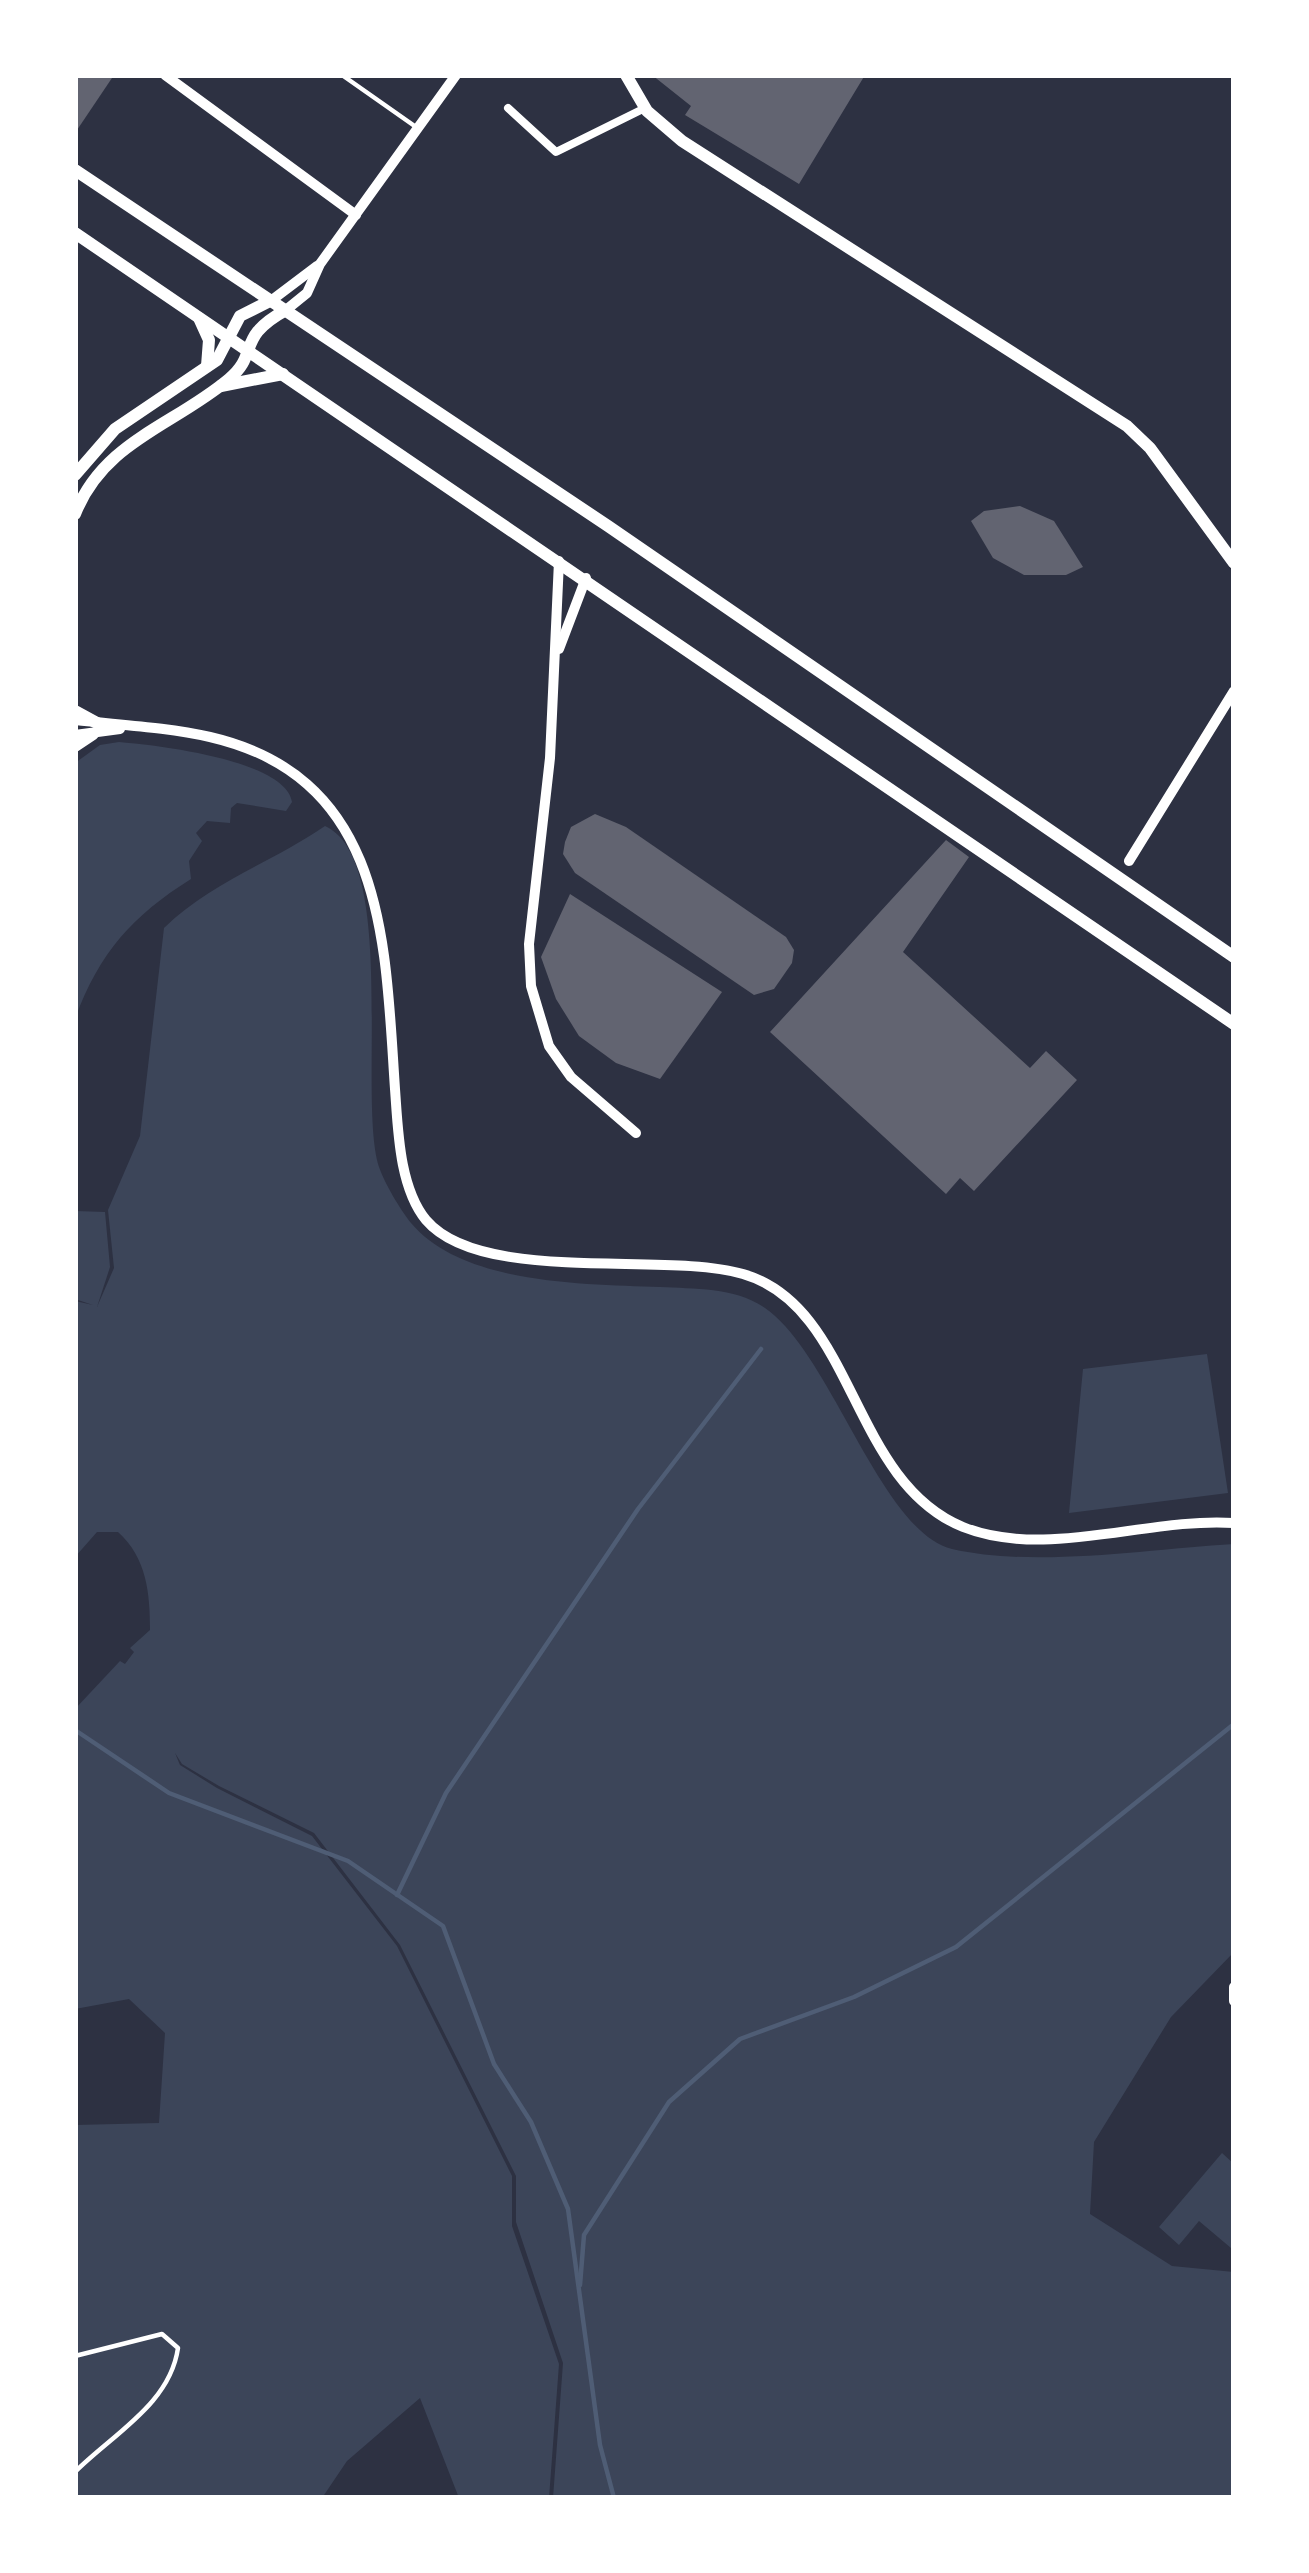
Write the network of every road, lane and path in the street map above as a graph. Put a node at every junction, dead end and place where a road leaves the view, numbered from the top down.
1 (342, 75) edge
2 (456, 75) edge
3 (626, 75) edge
4 (164, 77) edge
5 (508, 108) dead end
6 (645, 108) junction
7 (419, 129) junction
8 (75, 170) edge
9 (356, 214) junction
10 (75, 233) edge
11 (320, 264) junction
12 (272, 300) junction
13 (286, 310) junction
14 (198, 316) junction
15 (229, 337) junction
16 (247, 349) junction
17 (202, 374) junction
18 (284, 374) junction
19 (218, 387) junction
20 (75, 476) edge
21 (75, 514) edge
22 (558, 559) junction
23 (1234, 562) edge
24 (586, 578) junction
25 (556, 658) junction
26 (1234, 691) edge
27 (75, 711) edge
28 (75, 720) edge
29 (94, 729) junction
30 (75, 735) edge
31 (75, 746) edge
32 (1129, 861) dead end
33 (1234, 957) edge
34 (1234, 1024) edge
35 (636, 1133) dead end
36 (1234, 1523) edge
37 (1234, 1987) edge
38 (1234, 2001) edge
39 (75, 2356) edge
40 (75, 2472) edge

1 - 7 lane
2 - 7 street
3 - 6 street
4 - 9 street
5 - 6 street
6 - 23 street
7 - 9 street
8 - 12 street
9 - 11 street
10 - 14 street
11 - 12 street
11 - 13 street
12 - 13 street
12 - 15 street
13 - 16 street
13 - 33 street
14 - 15 street
14 - 17 street
15 - 16 street
15 - 17 street
16 - 18 street
16 - 19 street
17 - 20 street
18 - 19 street
18 - 22 street
19 - 21 street
22 - 24 street
22 - 25 street
24 - 25 street
24 - 34 street
25 - 35 street
26 - 32 street
27 - 29 street
28 - 29 street
29 - 30 street
29 - 31 street
29 - 36 street
37 - 38 street
39 - 40 lane

